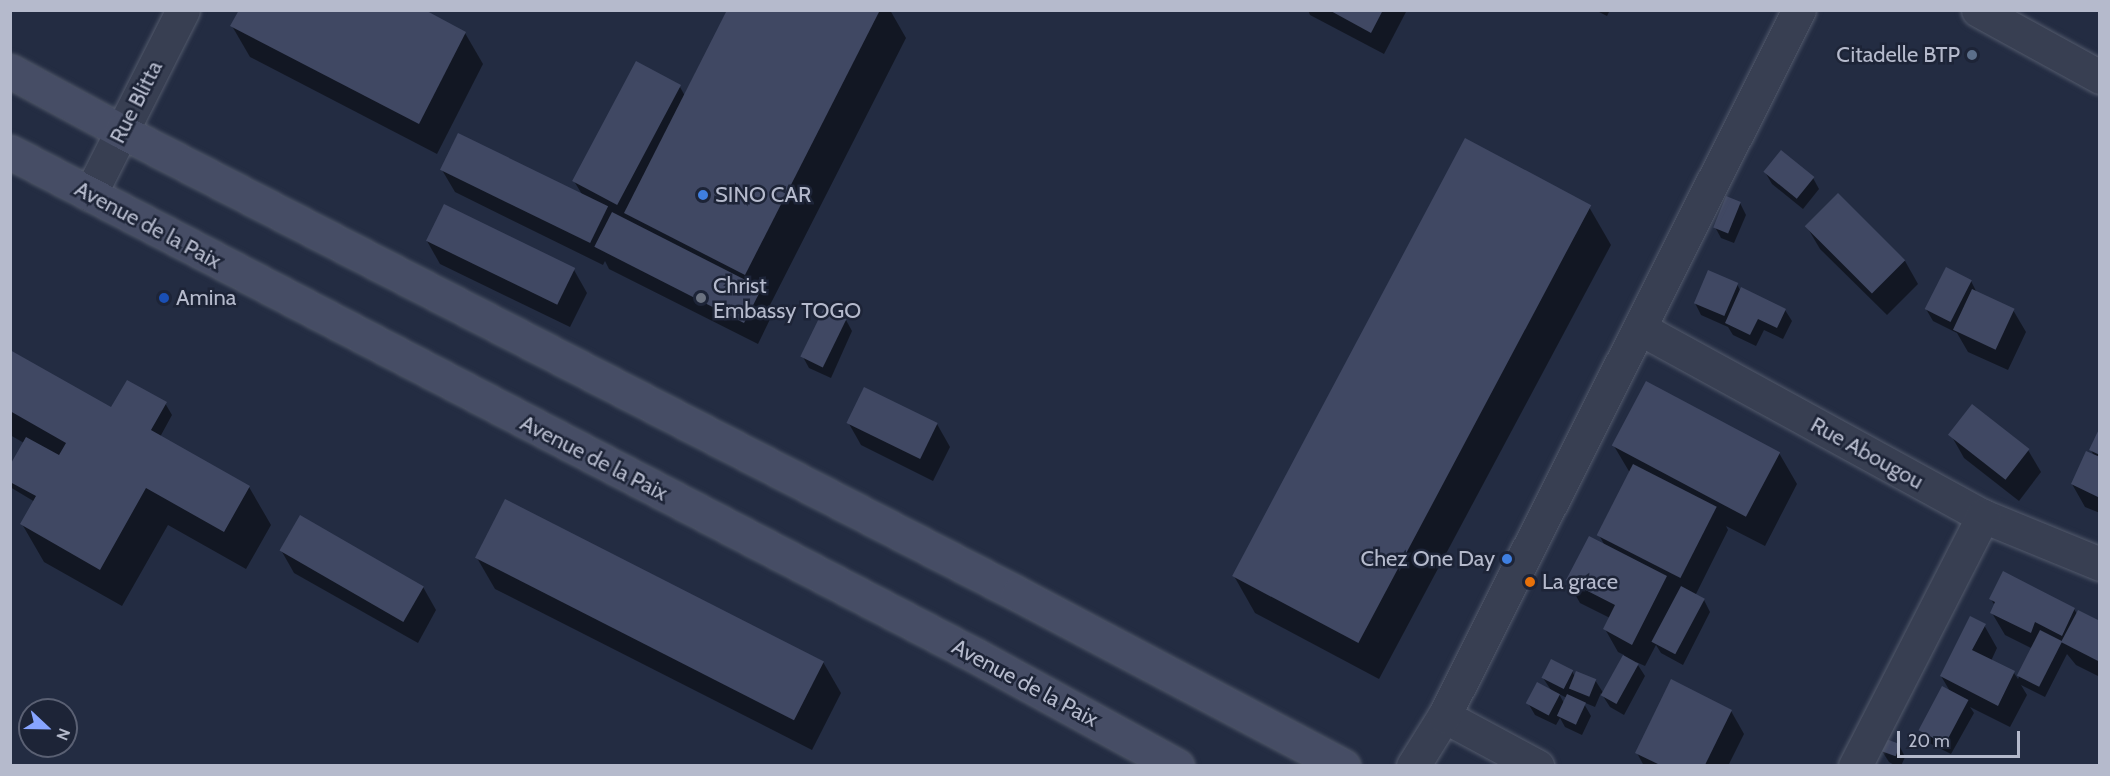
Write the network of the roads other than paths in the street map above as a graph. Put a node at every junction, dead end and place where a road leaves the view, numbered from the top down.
1 (183, 10) edge
2 (1799, 10) edge
3 (1978, 10) edge
4 (10, 71) edge
5 (2100, 77) edge
6 (121, 131) junction
7 (10, 152) edge
8 (90, 194) junction
9 (1641, 329) junction
10 (1983, 516) junction
11 (2100, 564) edge
12 (1444, 716) junction
13 (1178, 765) edge
14 (1343, 765) edge
15 (1413, 765) edge
16 (1537, 765) edge
17 (1855, 765) edge

1 - 6 street, Rue Blitta
2 - 9 street
3 - 5 street
4 - 6 main road
6 - 8 street, Rue Blitta
6 - 14 main road
7 - 8 main road, Avenue de la Paix
8 - 13 main road, Avenue de la Paix
9 - 10 street, Rue Abougou
9 - 12 street
10 - 11 street, Rue Abougou
10 - 17 street
12 - 15 street
12 - 16 street

